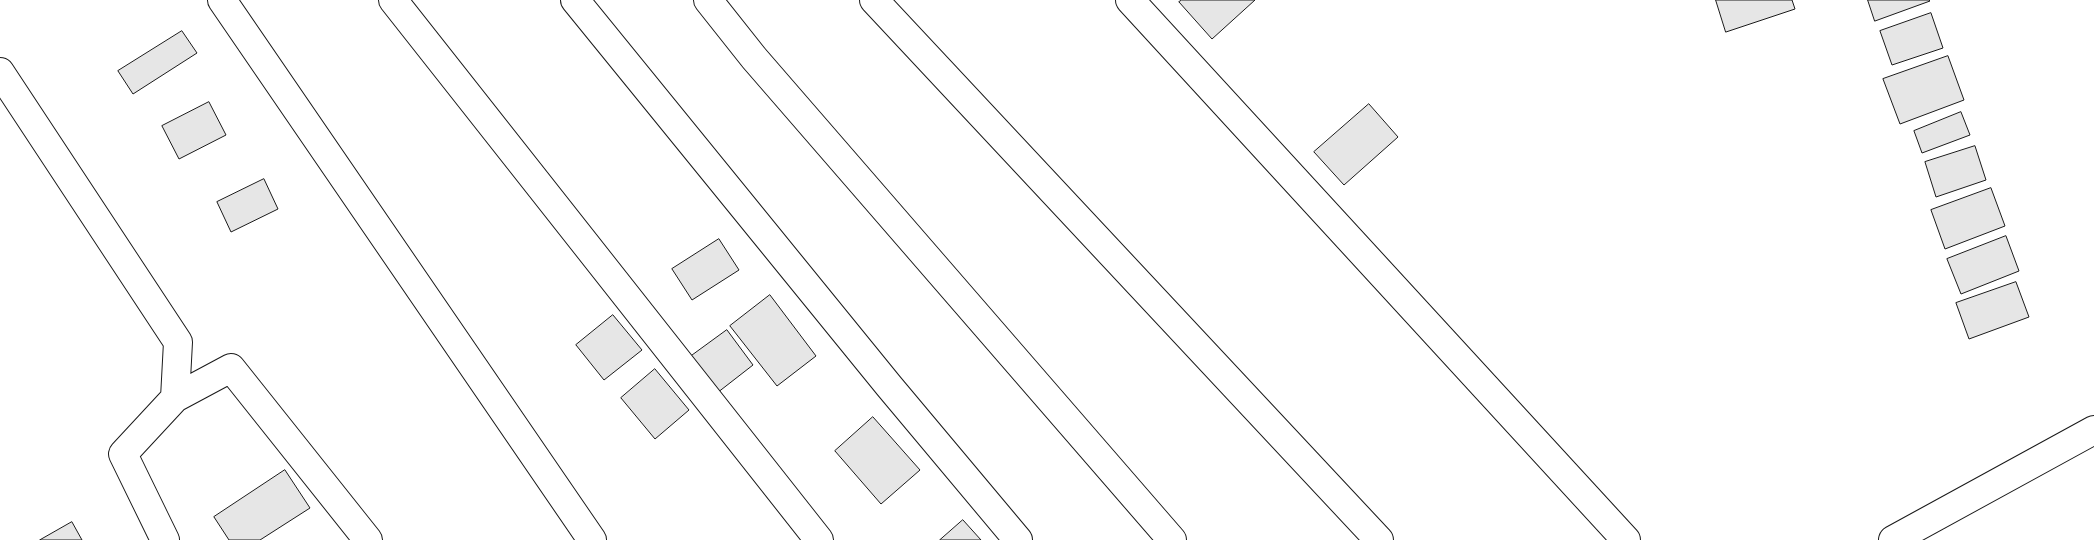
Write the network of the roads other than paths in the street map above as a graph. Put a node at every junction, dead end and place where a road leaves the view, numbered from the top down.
1 (222, 0) edge
2 (393, 0) edge
3 (575, 0) edge
4 (708, 0) edge
5 (874, 0) edge
6 (1130, 0) edge
7 (0, 72) edge
8 (175, 398) junction
9 (2094, 430) edge
10 (165, 540) edge
11 (368, 540) edge
12 (592, 540) edge
13 (819, 540) edge
14 (1018, 540) edge
15 (1172, 540) edge
16 (1379, 540) edge
17 (1626, 540) edge
18 (1893, 540) edge

1 - 12 street
2 - 13 street
3 - 14 street
4 - 15 street
5 - 16 street
6 - 17 street
7 - 8 street
8 - 10 street
8 - 11 street
9 - 18 street

